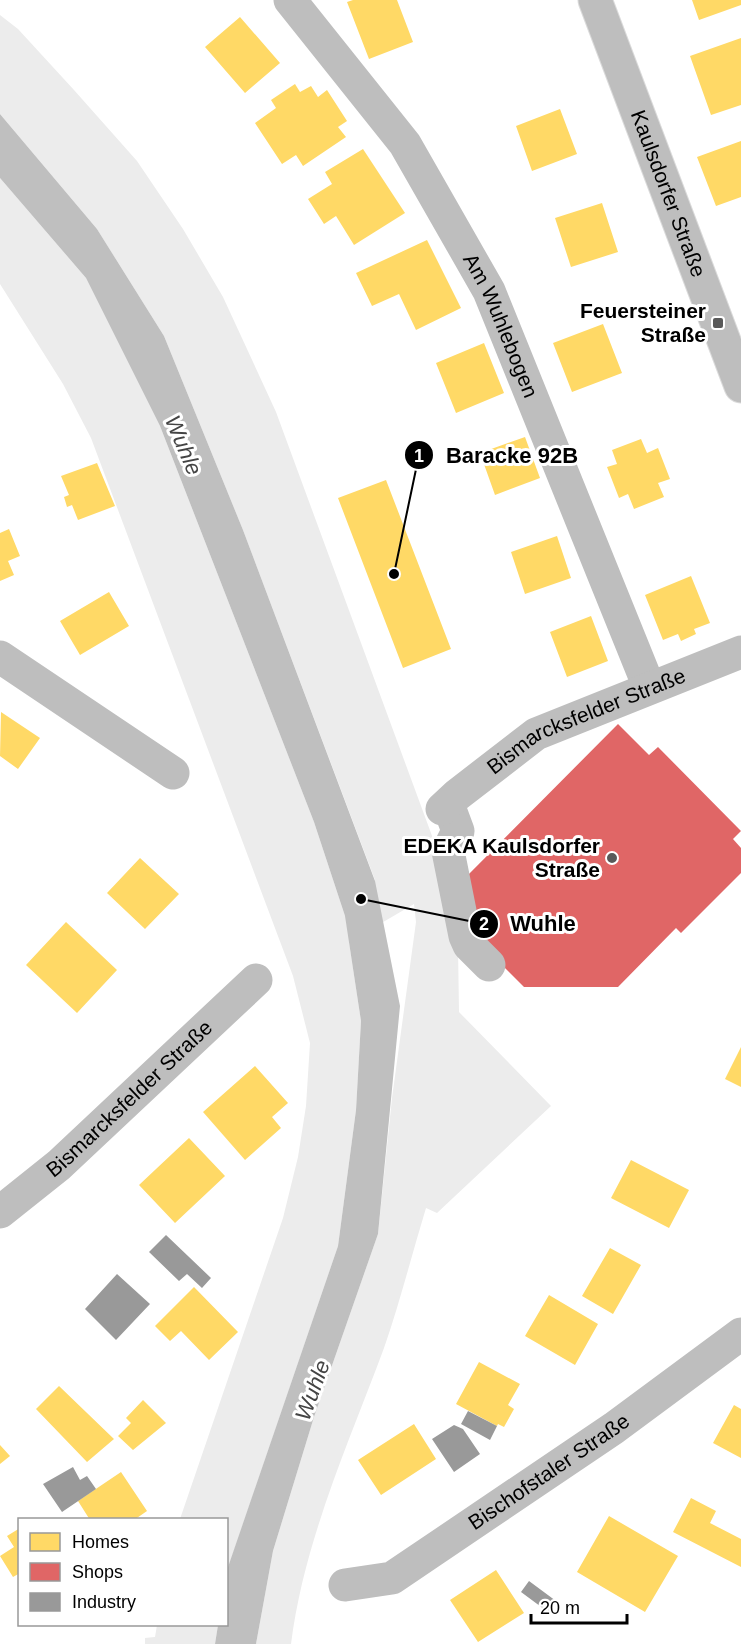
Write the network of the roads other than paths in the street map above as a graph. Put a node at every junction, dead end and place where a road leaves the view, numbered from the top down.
1 (290, 0) edge
2 (595, 0) edge
3 (741, 386) edge
4 (741, 652) edge
5 (0, 657) edge
6 (649, 687) junction
7 (172, 773) dead end
8 (489, 965) dead end
9 (256, 980) dead end
10 (0, 1212) edge
11 (741, 1334) edge
12 (345, 1585) dead end

1 - 6 street, Am Wuhlebogen
2 - 3 street, Kaulsdorfer Straße
4 - 6 street, Bismarcksfelder Straße
5 - 7 street
6 - 8 street, Bismarcksfelder Straße
9 - 10 street, Bismarcksfelder Straße
11 - 12 street, Bischofstaler Straße

